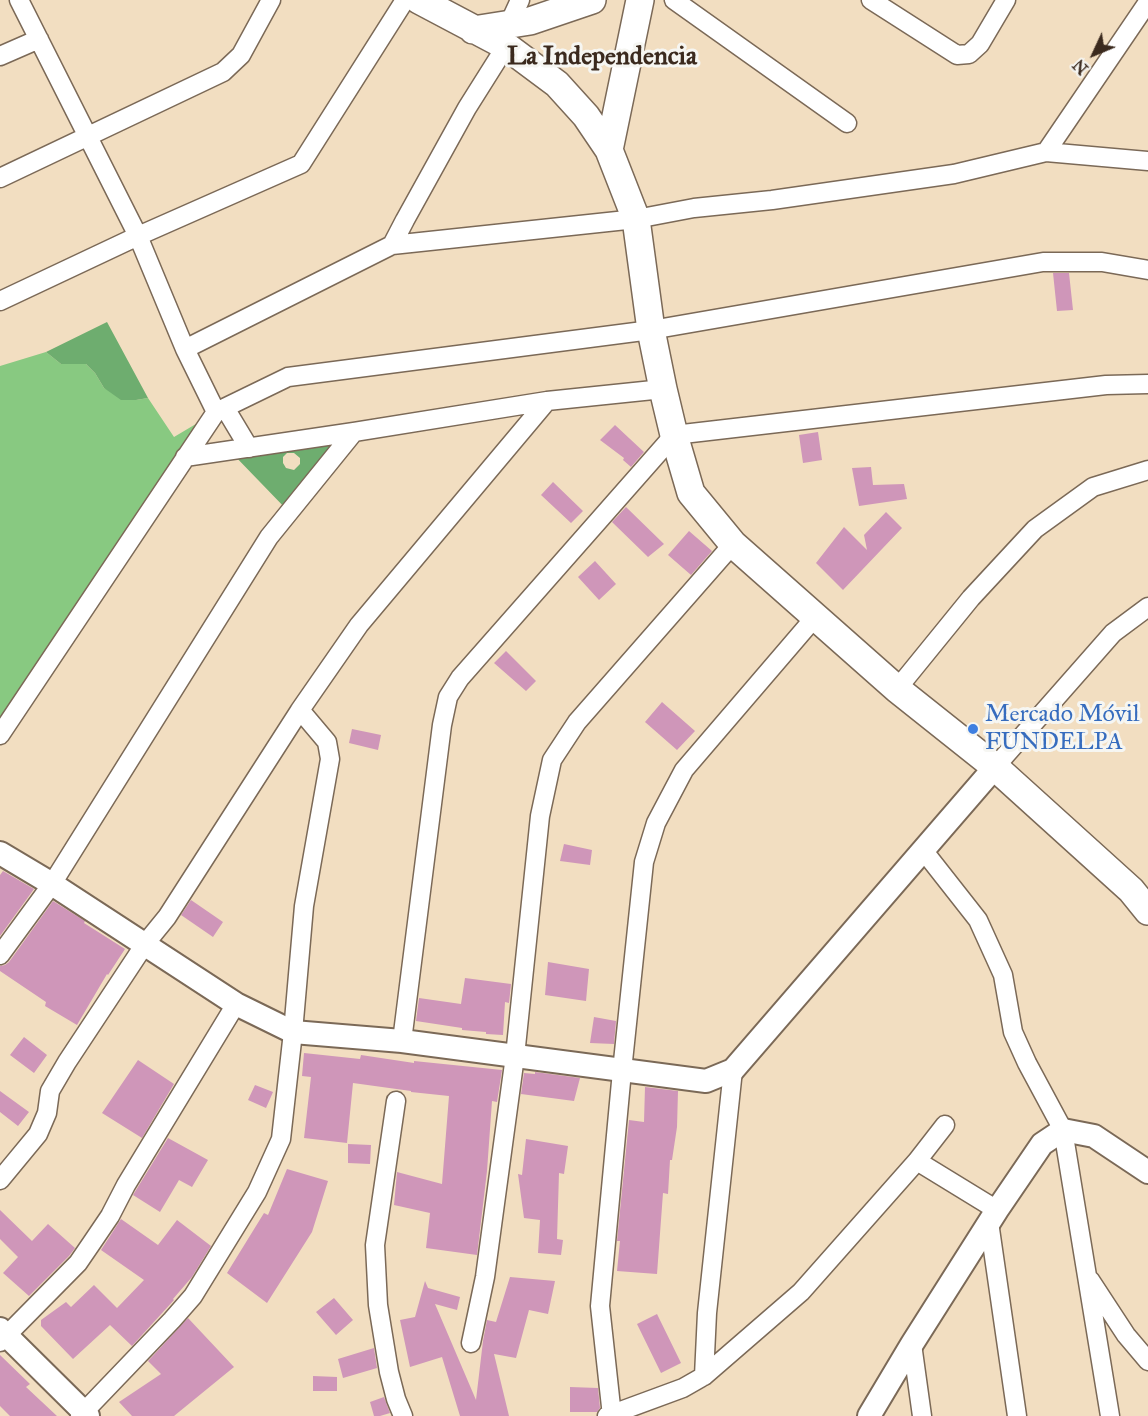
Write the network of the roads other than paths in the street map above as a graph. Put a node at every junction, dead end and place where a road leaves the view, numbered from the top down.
1 (19, 0) edge
2 (271, 0) edge
3 (405, 0) edge
4 (419, 0) edge
5 (592, 0) edge
6 (640, 0) edge
7 (674, 0) edge
8 (871, 0) edge
9 (1006, 0) edge
10 (1148, 2) edge
11 (512, 23) edge
12 (39, 39) junction
13 (0, 56) edge
14 (847, 123) dead end
15 (87, 136) junction
16 (609, 150) junction
17 (1046, 152) junction
18 (1148, 161) edge
19 (0, 178) edge
20 (636, 219) junction
21 (138, 236) junction
22 (392, 245) junction
23 (1148, 270) edge
24 (0, 301) edge
25 (651, 330) junction
26 (185, 349) junction
27 (1148, 384) edge
28 (663, 389) junction
29 (547, 401) junction
30 (220, 410) junction
31 (354, 432) junction
32 (674, 435) junction
33 (249, 448) junction
34 (185, 457) junction
35 (1148, 470) edge
36 (733, 544) junction
37 (1148, 607) edge
38 (816, 616) junction
39 (897, 689) junction
40 (300, 710) junction
41 (0, 735) edge
42 (994, 766) junction
43 (923, 850) junction
44 (0, 853) edge
45 (52, 884) junction
46 (1148, 911) edge
47 (145, 944) junction
48 (0, 955) edge
49 (236, 1004) junction
50 (292, 1032) junction
51 (402, 1041) junction
52 (515, 1056) junction
53 (733, 1070) junction
54 (622, 1071) junction
55 (396, 1101) dead end
56 (945, 1125) dead end
57 (1064, 1130) junction
58 (917, 1161) junction
59 (1148, 1172) edge
60 (0, 1180) edge
61 (993, 1216) junction
62 (1086, 1274) junction
63 (2, 1335) edge
64 (471, 1342) dead end
65 (912, 1344) junction
66 (1148, 1361) edge
67 (704, 1376) junction
68 (84, 1415) edge
69 (404, 1416) edge
70 (610, 1416) edge
71 (869, 1416) edge
72 (922, 1416) edge
73 (1017, 1416) edge
74 (1110, 1416) edge

1 - 12 street
2 - 15 street
3 - 21 street
4 - 11 main road
5 - 11 main road
6 - 16 main road
7 - 14 street
8 - 9 street
10 - 17 street
11 - 16 main road
11 - 22 street
12 - 13 street
12 - 15 street
15 - 19 street
15 - 21 street
16 - 20 main road
17 - 18 street
17 - 20 street
20 - 22 street
20 - 25 main road
21 - 24 street
21 - 26 street
22 - 26 street
23 - 25 street
25 - 28 main road
25 - 30 street
26 - 30 street
27 - 32 street
28 - 29 street
28 - 32 main road
29 - 31 street
29 - 40 street
30 - 33 street
30 - 34 street
31 - 33 street
31 - 45 street
32 - 36 main road
32 - 51 street
33 - 34 street
34 - 41 street
35 - 39 street
36 - 38 main road
36 - 52 street
37 - 42 street
38 - 39 main road
38 - 54 street
39 - 42 main road
40 - 47 street
40 - 50 street
42 - 43 street
42 - 46 main road
43 - 53 street
43 - 57 street
44 - 45 street
45 - 47 street
45 - 48 street
47 - 49 street
47 - 60 street
49 - 50 street
49 - 63 street
50 - 51 street
50 - 68 street
51 - 52 street
52 - 54 street
52 - 64 street
53 - 54 street
53 - 67 street
54 - 70 street
55 - 69 street
56 - 58 street
57 - 59 street
57 - 61 street
57 - 62 street
58 - 61 street
58 - 67 street
61 - 65 street
61 - 73 street
62 - 66 street
62 - 74 street
63 - 68 street
65 - 71 street
65 - 72 street
67 - 70 street

